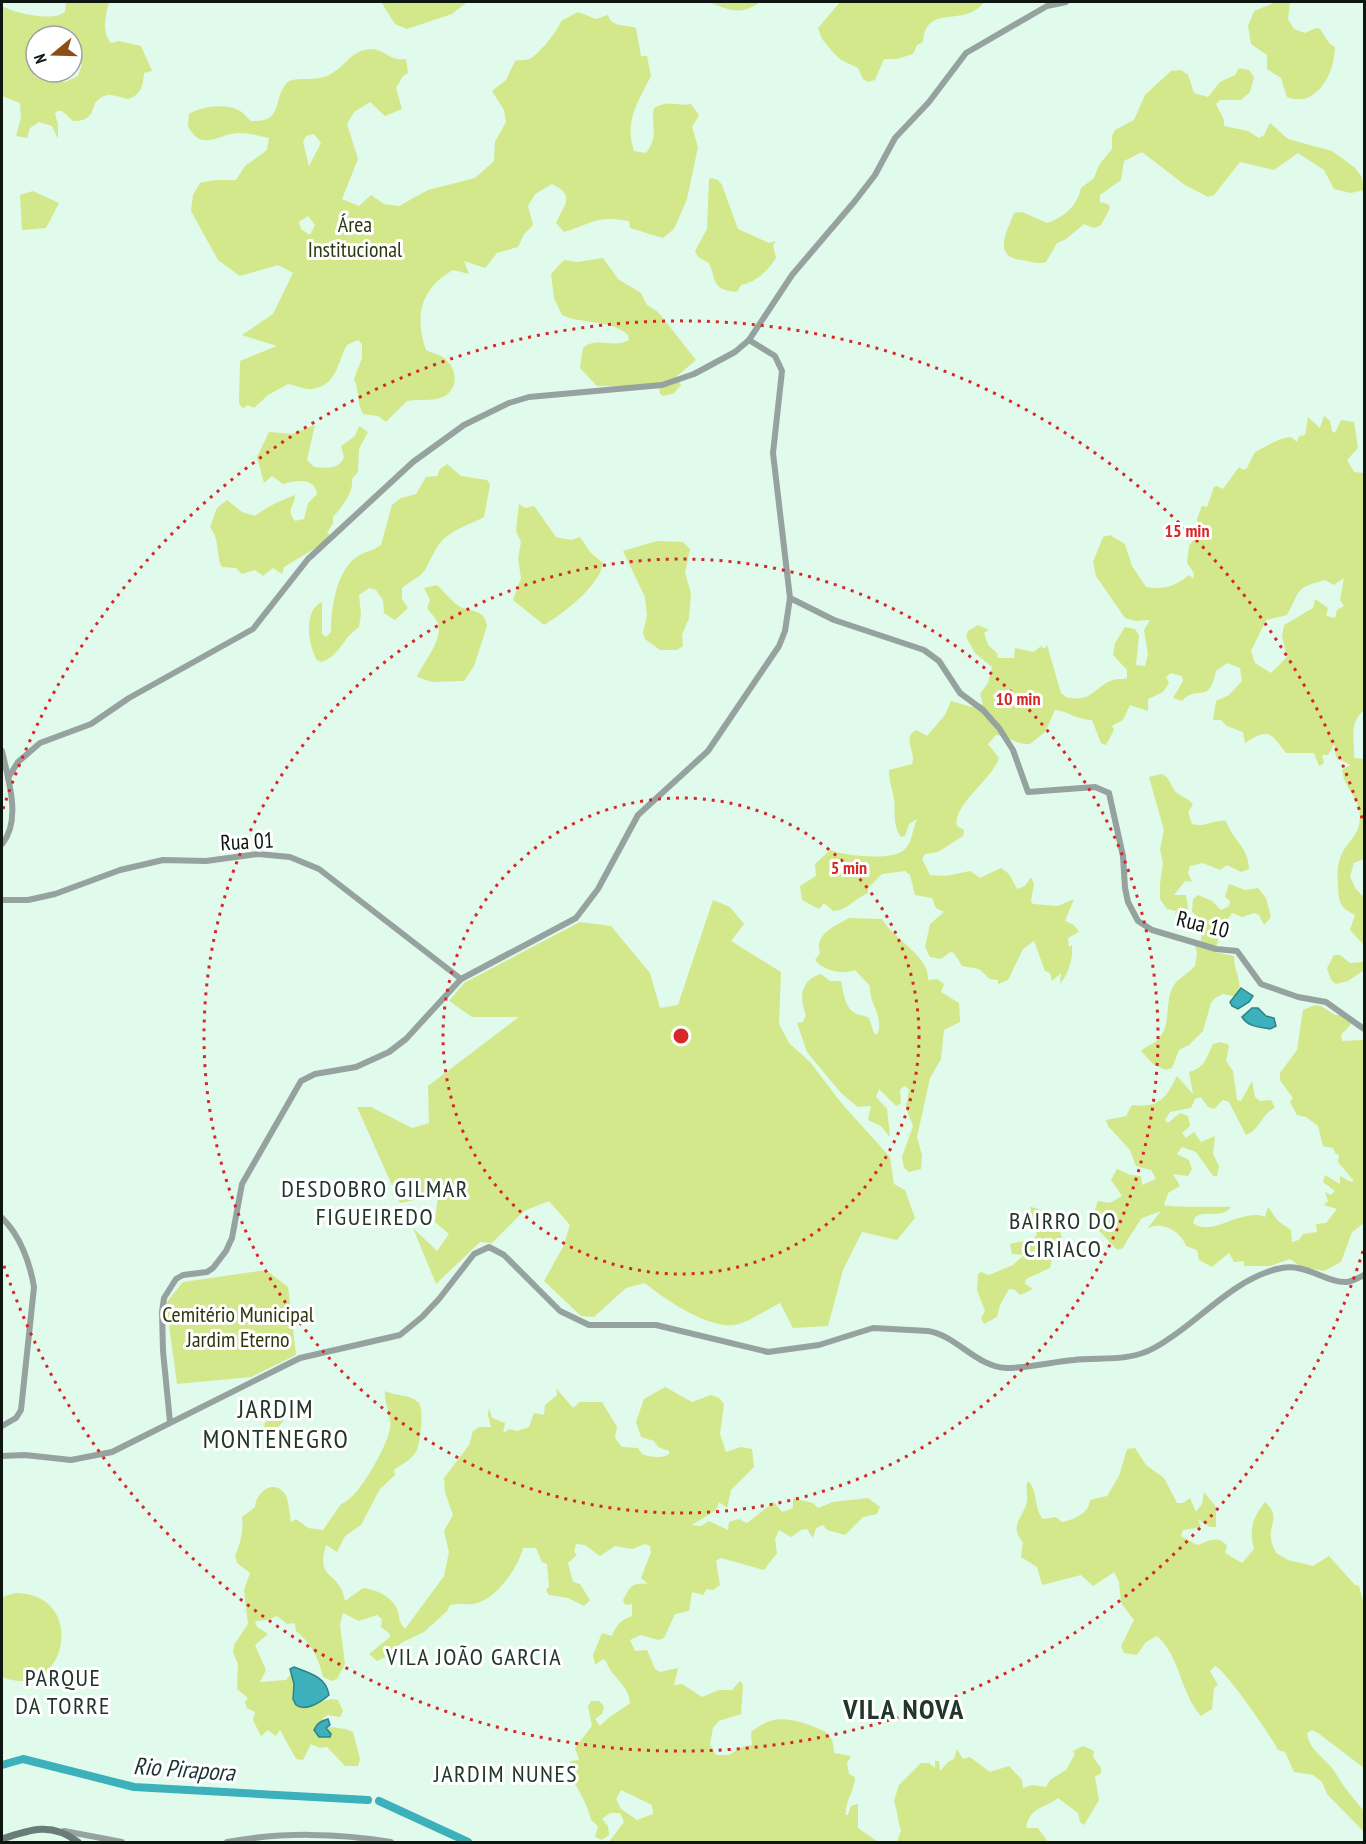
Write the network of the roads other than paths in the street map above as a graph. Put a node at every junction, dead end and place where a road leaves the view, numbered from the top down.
1 (1066, 2) edge
2 (748, 340) junction
3 (790, 598) junction
4 (2, 751) edge
5 (8, 778) junction
6 (2, 844) edge
7 (2, 900) edge
8 (461, 979) junction
9 (1365, 1029) edge
10 (2, 1218) edge
11 (1365, 1275) edge
12 (170, 1422) junction
13 (2, 1426) edge
14 (2, 1456) edge
15 (64, 1831) junction
16 (2, 1839) edge
17 (78, 1842) edge
18 (122, 1842) edge
19 (227, 1842) edge
20 (392, 1842) edge

1 - 2 street
2 - 3 street
2 - 5 street
3 - 8 street
3 - 9 street, Rua 10
4 - 5 street
5 - 6 street
7 - 8 street, Rua 01
8 - 12 street
10 - 13 street
11 - 12 street
12 - 14 street
15 - 16 main road
15 - 17 main road
15 - 18 street
19 - 20 street

